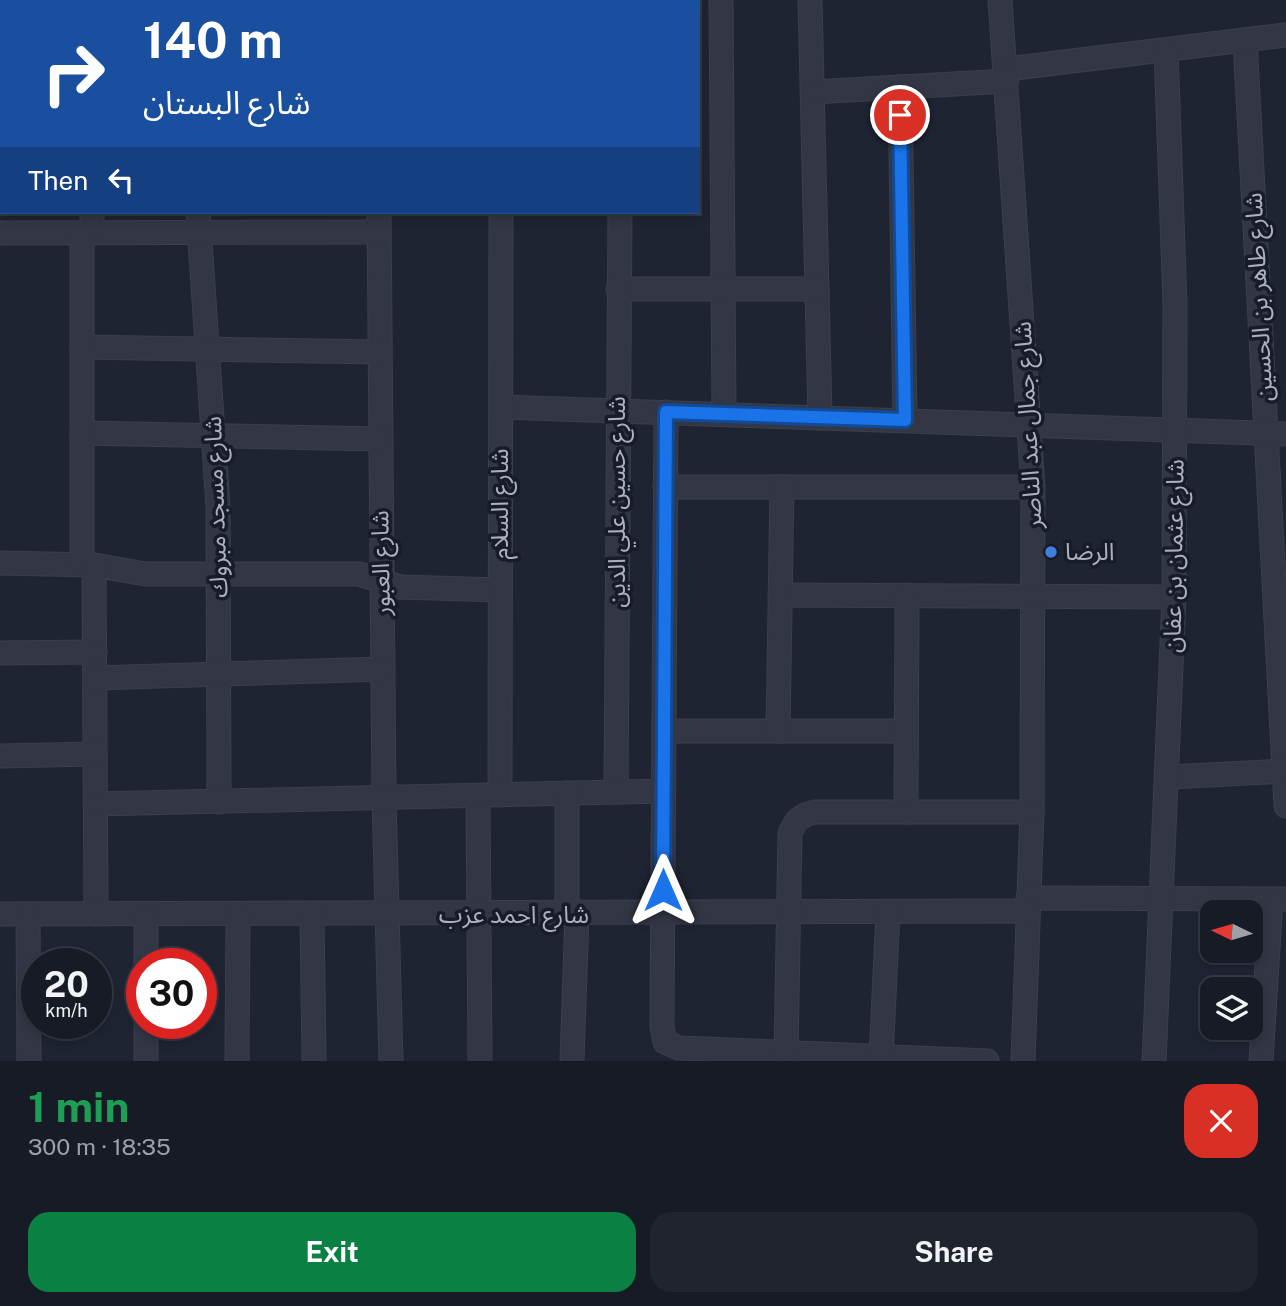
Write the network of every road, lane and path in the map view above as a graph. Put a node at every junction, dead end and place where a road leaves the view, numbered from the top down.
1 (721, 0) edge
2 (810, 0) edge
3 (1000, 0) edge
4 (1286, 35) edge
5 (1245, 40) junction
6 (1166, 50) junction
7 (1006, 75) junction
8 (900, 87) junction
9 (813, 92) junction
10 (500, 214) edge
11 (620, 214) edge
12 (198, 222) edge
13 (379, 222) edge
14 (88, 226) edge
15 (0, 233) edge
16 (618, 289) junction
17 (725, 289) junction
18 (817, 289) junction
19 (82, 347) junction
20 (208, 348) junction
21 (380, 352) junction
22 (500, 407) junction
23 (618, 410) junction
24 (666, 412) junction
25 (724, 414) junction
26 (820, 417) junction
27 (905, 420) junction
28 (1031, 424) junction
29 (1176, 429) junction
30 (82, 433) junction
31 (1276, 433) edge
32 (214, 436) junction
33 (380, 439) junction
34 (665, 487) junction
35 (782, 487) junction
36 (1033, 488) junction
37 (0, 563) edge
38 (88, 564) junction
39 (220, 576) junction
40 (381, 579) junction
41 (500, 590) junction
42 (1034, 594) junction
43 (780, 595) junction
44 (907, 595) junction
45 (1174, 597) junction
46 (94, 652) junction
47 (0, 653) edge
48 (382, 670) junction
49 (221, 674) junction
50 (95, 678) junction
51 (664, 731) junction
52 (778, 731) junction
53 (906, 731) junction
54 (95, 754) junction
55 (0, 756) edge
56 (1285, 771) edge
57 (1169, 777) junction
58 (664, 791) junction
59 (616, 792) junction
60 (567, 793) junction
61 (489, 796) junction
62 (384, 799) junction
63 (219, 802) junction
64 (96, 804) junction
65 (1286, 806) edge
66 (906, 812) junction
67 (1032, 812) junction
68 (1279, 899) edge
69 (1162, 900) junction
70 (1028, 905) junction
71 (888, 912) junction
72 (788, 913) junction
73 (0, 914) edge
74 (28, 914) junction
75 (96, 914) junction
76 (313, 914) junction
77 (572, 914) junction
78 (146, 915) junction
79 (238, 915) junction
80 (387, 915) junction
81 (479, 915) junction
82 (663, 915) junction
83 (146, 948) edge
84 (1276, 980) edge
85 (146, 1039) edge
86 (786, 1052) junction
87 (881, 1056) junction
88 (29, 1061) edge
89 (146, 1061) edge
90 (237, 1061) edge
91 (314, 1061) edge
92 (391, 1061) edge
93 (480, 1061) edge
94 (572, 1061) edge
95 (987, 1061) edge
96 (1023, 1061) edge
97 (1154, 1061) edge
98 (1261, 1061) edge

1 - 17 street
2 - 9 street
3 - 7 street, شارع جمال عبد الناصر
4 - 5 street
5 - 6 street
5 - 31 street, شارع طاهر بن الحسين
6 - 7 street
6 - 29 street, شارع عثمان بن عفان
7 - 8 street
7 - 28 street, شارع جمال عبد الناصر
8 - 9 street
8 - 27 street
9 - 18 street
10 - 22 street, شارع السلام
11 - 16 street, شارع حسين علي الدين
12 - 13 street
12 - 14 street
12 - 20 street, شارع مسجد مبروك
13 - 21 street, شارع العبور
14 - 15 street
14 - 19 street
16 - 17 street
16 - 23 street, شارع حسين علي الدين
17 - 18 street
17 - 25 street
18 - 26 street
19 - 20 street
19 - 30 street
20 - 21 street
20 - 32 street, شارع مسجد مبروك
21 - 33 street, شارع العبور
22 - 23 street
22 - 41 street, شارع السلام
23 - 24 street
23 - 59 street, شارع حسين علي الدين
24 - 25 street
24 - 34 street
25 - 26 street
26 - 27 street
27 - 28 street
28 - 29 street
28 - 36 street, شارع جمال عبد الناصر
29 - 31 street
29 - 45 street, شارع عثمان بن عفان
30 - 32 street
30 - 38 street
31 - 56 street, شارع طاهر بن الحسين
32 - 33 street
32 - 39 street, شارع مسجد مبروك
33 - 40 street, شارع العبور
34 - 35 street
34 - 51 street
35 - 36 street
35 - 43 street
36 - 42 street, شارع جمال عبد الناصر
37 - 38 street
38 - 39 street
38 - 46 street
39 - 40 street
39 - 49 street, شارع مسجد مبروك
40 - 41 street
40 - 48 street, شارع العبور
41 - 61 street, شارع السلام
42 - 44 street
42 - 45 street
42 - 67 street, شارع جمال عبد الناصر
43 - 44 street
43 - 52 street
44 - 53 street
45 - 57 street, شارع عثمان بن عفان
46 - 47 street
46 - 50 street
48 - 49 street
48 - 62 street, شارع العبور
49 - 50 street
49 - 63 street, شارع مسجد مبروك
50 - 54 street
51 - 52 street
51 - 58 street
52 - 53 street
53 - 66 street
54 - 55 street
54 - 64 street
56 - 57 street
56 - 65 street, شارع طاهر بن الحسين
57 - 69 street, شارع عثمان بن عفان
58 - 59 street
58 - 82 street
59 - 60 street
60 - 61 street
60 - 77 street
61 - 62 street
61 - 81 street, شارع السلام
62 - 63 street
62 - 80 street, شارع العبور
63 - 64 street
64 - 75 street
66 - 67 street
66 - 72 street
67 - 70 street, شارع جمال عبد الناصر
68 - 69 street, شارع احمد عزب
68 - 84 street
69 - 70 street, شارع احمد عزب
69 - 97 street, شارع عثمان بن عفان
70 - 71 street, شارع احمد عزب
70 - 96 street, شارع جمال عبد الناصر
71 - 72 street, شارع احمد عزب
71 - 87 street
72 - 82 street, شارع احمد عزب
72 - 86 street
73 - 74 street, شارع احمد عزب
74 - 75 street, شارع احمد عزب
74 - 88 street
75 - 78 street, شارع احمد عزب
76 - 79 street, شارع احمد عزب
76 - 80 street, شارع احمد عزب
76 - 91 street
77 - 81 street, شارع احمد عزب
77 - 82 street, شارع احمد عزب
77 - 94 street
78 - 79 street, شارع احمد عزب
78 - 83 street
79 - 90 street
80 - 81 street, شارع احمد عزب
80 - 92 street, شارع العبور
81 - 93 street, شارع السلام
82 - 86 street
84 - 98 street
85 - 89 street
86 - 87 street
87 - 95 street

